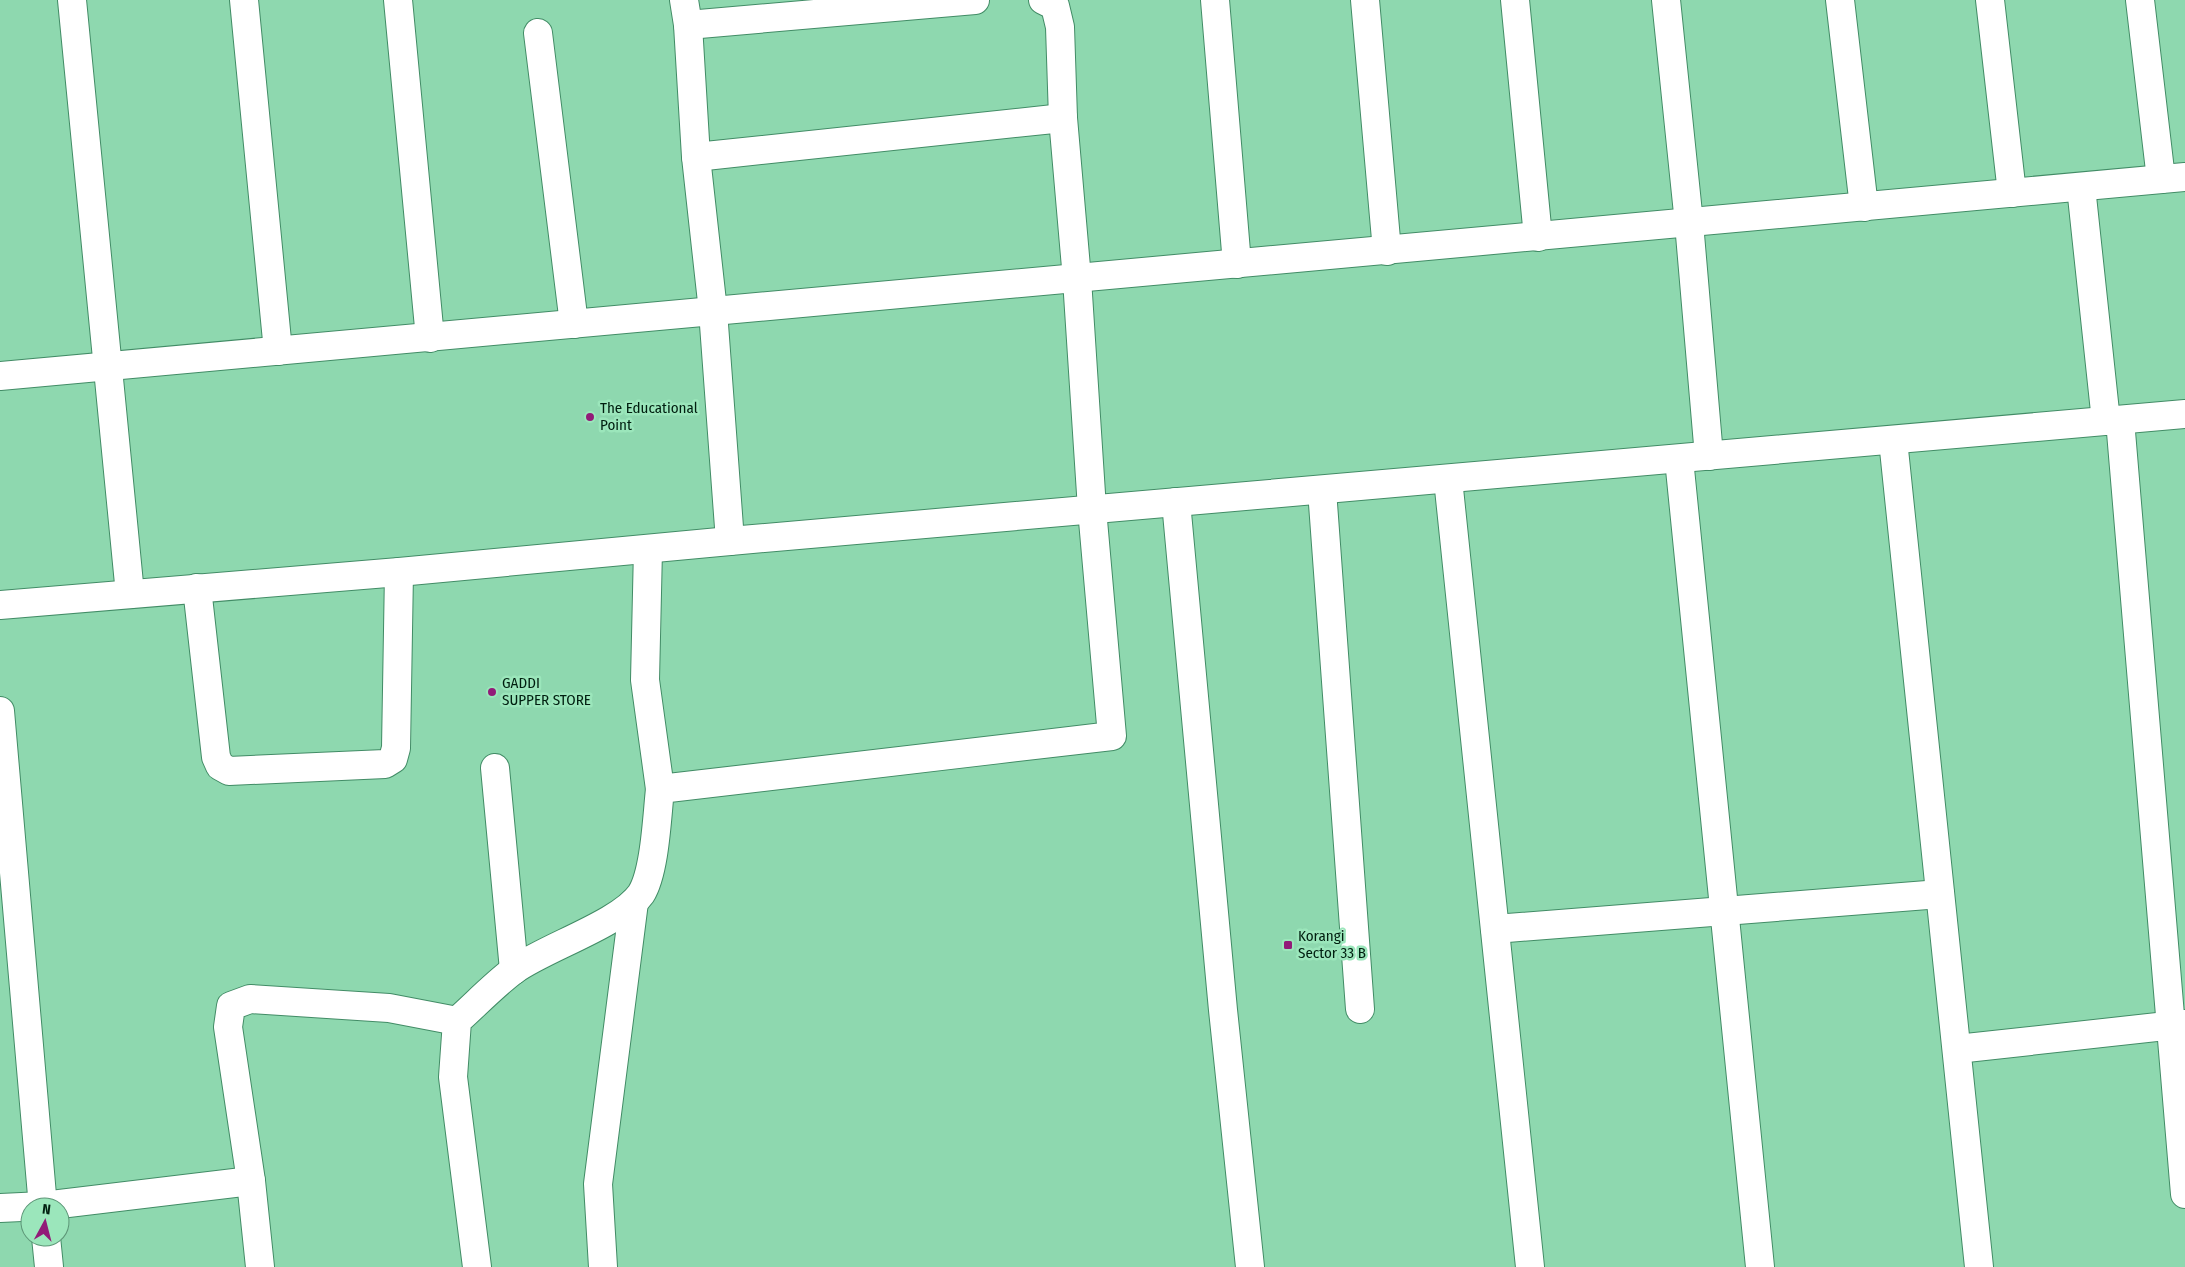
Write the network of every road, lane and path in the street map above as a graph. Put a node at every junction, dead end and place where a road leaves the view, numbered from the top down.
1 (72, 0) edge
2 (244, 0) edge
3 (398, 0) edge
4 (975, 0) edge
5 (1043, 0) edge
6 (1215, 0) edge
7 (1365, 0) edge
8 (1515, 0) edge
9 (1666, 0) edge
10 (1840, 0) edge
11 (1990, 0) edge
12 (2140, 0) edge
13 (686, 12) edge
14 (538, 33) dead end
15 (1063, 118) junction
16 (696, 157) junction
17 (2173, 178) edge
18 (2082, 187) junction
19 (2012, 193) junction
20 (1864, 207) junction
21 (1689, 223) junction
22 (1538, 237) junction
23 (1387, 251) junction
24 (1237, 264) junction
25 (1076, 279) junction
26 (712, 312) junction
27 (574, 324) junction
28 (430, 338) junction
29 (278, 351) junction
30 (109, 366) junction
31 (0, 376) edge
32 (2185, 414) edge
33 (2113, 420) junction
34 (1893, 440) junction
35 (1709, 456) junction
36 (1679, 459) junction
37 (1448, 479) junction
38 (1322, 490) junction
39 (1176, 502) junction
40 (1092, 509) junction
41 (730, 541) junction
42 (648, 549) junction
43 (399, 572) junction
44 (197, 588) junction
45 (130, 594) junction
46 (0, 605) edge
47 (0, 711) edge
48 (495, 768) dead end
49 (660, 789) junction
50 (1940, 894) junction
51 (634, 902) junction
52 (1725, 911) junction
53 (1495, 929) junction
54 (514, 970) junction
55 (1360, 1008) dead end
56 (457, 1021) junction
57 (2178, 1025) edge
58 (1957, 1049) junction
59 (251, 1181) junction
60 (2185, 1194) edge
61 (42, 1197) edge
62 (70, 1203) edge
63 (20, 1207) edge
64 (0, 1208) edge
65 (47, 1247) edge
66 (49, 1267) edge
67 (260, 1267) edge
68 (477, 1267) edge
69 (603, 1267) edge
70 (1250, 1267) edge
71 (1530, 1267) edge
72 (1760, 1267) edge
73 (1979, 1267) edge

1 - 30 street
2 - 29 street
3 - 28 street
4 - 13 street
5 - 15 street
6 - 24 street
7 - 23 street
8 - 22 street
9 - 21 street
10 - 20 street
11 - 19 street
12 - 17 street
13 - 16 street
14 - 27 street
15 - 16 street
15 - 25 street
16 - 26 street
17 - 18 street
18 - 19 street
18 - 33 street
19 - 20 street
20 - 21 street
21 - 22 street
21 - 35 street
22 - 23 street
23 - 24 street
24 - 25 street
25 - 26 street
25 - 40 street
26 - 27 street
26 - 41 street
27 - 28 street
28 - 29 street
29 - 30 street
30 - 31 street
30 - 45 street
32 - 33 street
33 - 34 street
33 - 57 street
34 - 35 street
34 - 50 street
35 - 36 street
36 - 37 street
36 - 52 street
37 - 38 street
37 - 53 street
38 - 39 street
38 - 55 street
39 - 40 street
39 - 70 street
40 - 41 street
40 - 49 street
41 - 42 street
42 - 43 street
42 - 49 street
43 - 44 street
43 - 44 street
44 - 45 street
45 - 46 street
47 - 61 street
48 - 54 street
49 - 51 street
50 - 52 street
50 - 58 street
51 - 54 street
51 - 69 street
52 - 53 street
52 - 72 street
53 - 71 street
54 - 56 street
56 - 59 street
56 - 68 street
57 - 58 street
57 - 60 street
58 - 73 street
59 - 62 street
59 - 67 street
63 - 64 street
65 - 66 street

